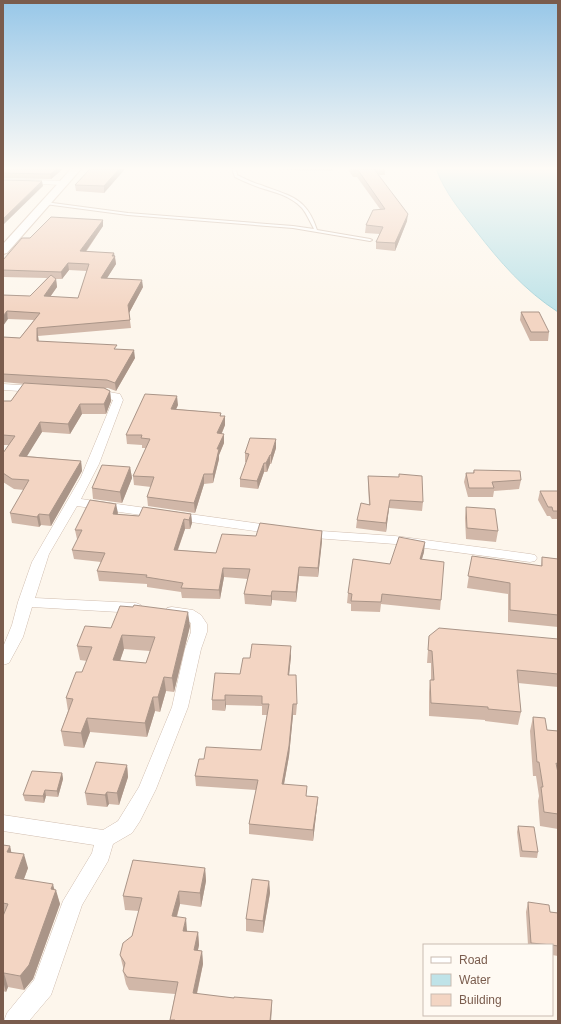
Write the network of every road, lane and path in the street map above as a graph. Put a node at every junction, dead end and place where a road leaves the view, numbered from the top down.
1 (33, 217) edge
2 (163, 217) edge
3 (311, 217) edge
4 (316, 231) junction
5 (370, 240) dead end
6 (5, 248) edge
7 (3, 387) edge
8 (48, 390) edge
9 (78, 392) edge
10 (74, 502) junction
11 (530, 558) dead end
12 (24, 602) junction
13 (3, 659) edge
14 (3, 823) edge
15 (105, 839) junction
16 (15, 1021) edge

1 - 6 main road
2 - 4 lane
3 - 4 lane
4 - 5 lane
7 - 8 street
9 - 10 street
10 - 11 street
10 - 12 street
12 - 13 street
12 - 15 street
14 - 15 street
15 - 16 street

